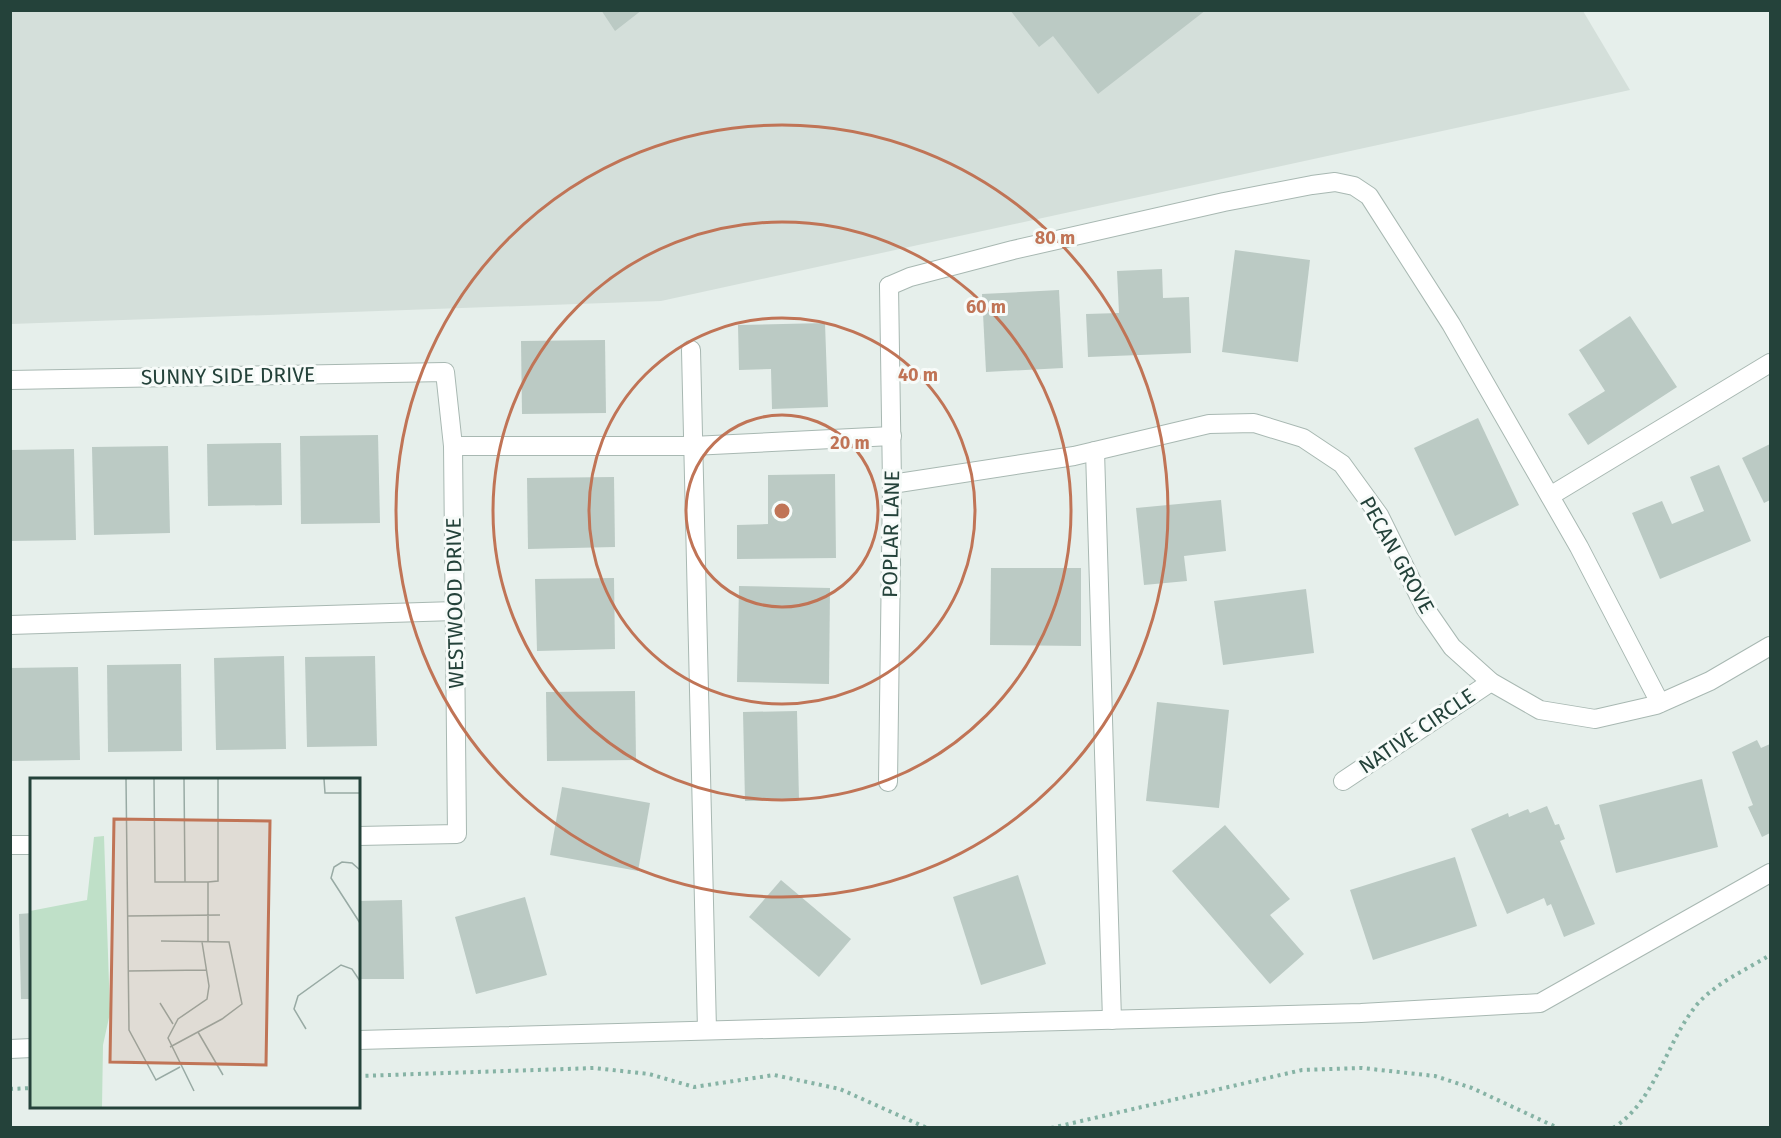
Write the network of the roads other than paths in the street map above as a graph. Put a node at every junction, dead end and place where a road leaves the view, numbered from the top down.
1 (691, 350) dead end
2 (1770, 363) edge
3 (445, 372) joint
4 (10, 380) edge
5 (892, 436) junction
6 (453, 446) junction
7 (692, 446) junction
8 (1095, 451) junction
9 (892, 484) junction
10 (1550, 496) junction
11 (455, 611) junction
12 (10, 625) edge
13 (1770, 646) edge
14 (1491, 682) junction
15 (1660, 704) junction
16 (1343, 781) dead end
17 (888, 782) dead end
18 (360, 836) edge
19 (10, 845) edge
20 (30, 845) edge
21 (1770, 873) edge
22 (1112, 1020) junction
23 (707, 1030) junction
24 (360, 1040) edge
25 (30, 1048) edge
26 (10, 1049) edge

1 - 7 street
2 - 10 street
3 - 4 street, SUNNY SIDE DRIVE
3 - 6 street, WESTWOOD DRIVE
5 - 7 street
5 - 9 street, POPLAR LANE
5 - 10 street, POPLAR LANE
6 - 7 street
6 - 11 street, WESTWOOD DRIVE
7 - 23 street
8 - 9 street, PECAN GROVE
8 - 14 street, PECAN GROVE
8 - 22 street
9 - 17 street, POPLAR LANE
10 - 15 street
11 - 12 street
11 - 18 street, WESTWOOD DRIVE
13 - 15 street, PECAN GROVE
14 - 15 street, PECAN GROVE
14 - 16 street, NATIVE CIRCLE
19 - 20 street
21 - 22 street
22 - 23 street
23 - 24 street
25 - 26 street

